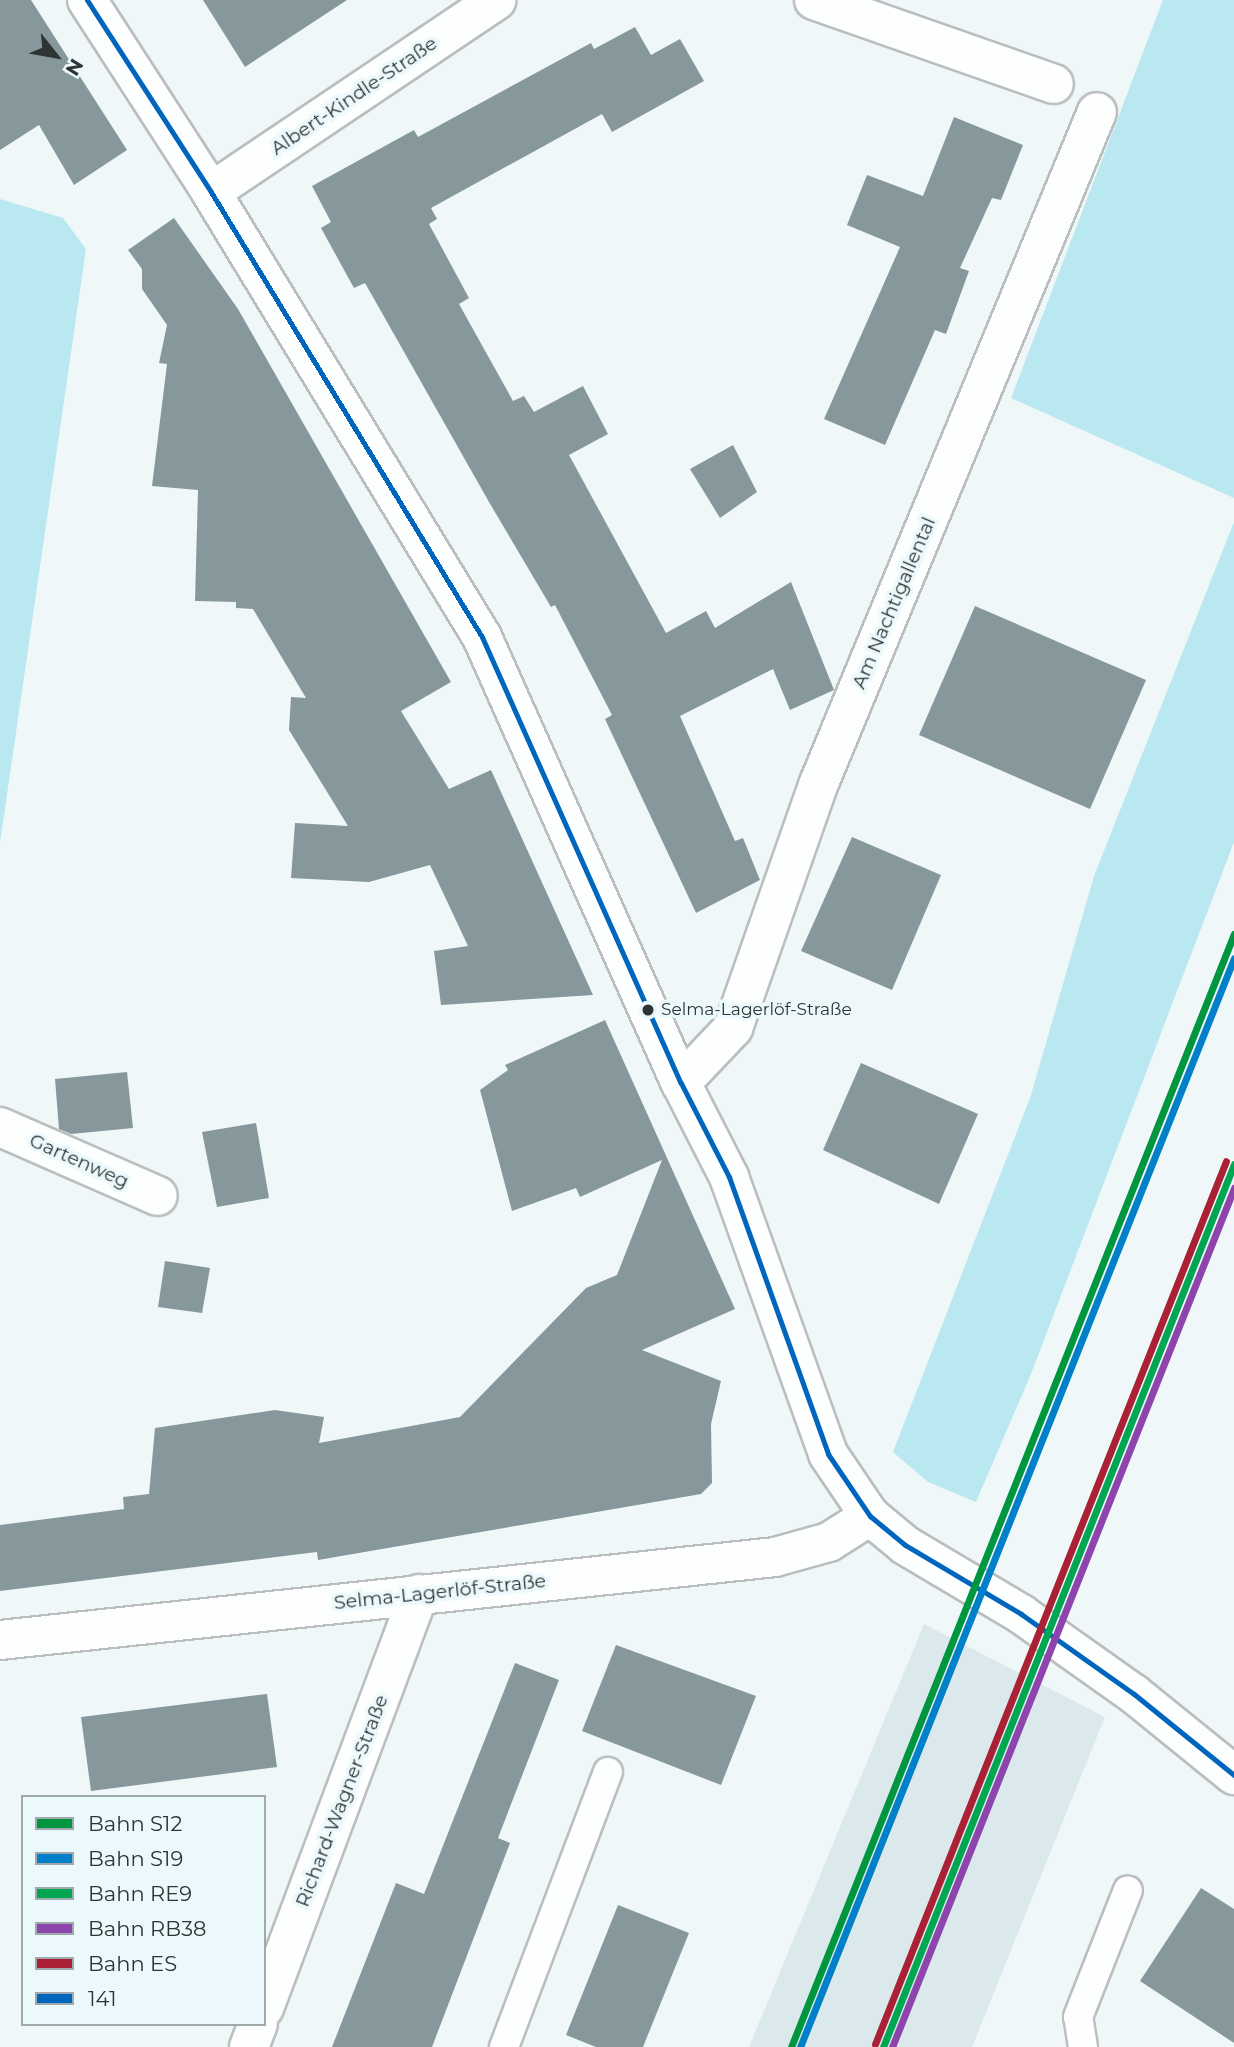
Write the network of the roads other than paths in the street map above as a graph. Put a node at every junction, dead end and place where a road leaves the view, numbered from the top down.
1 (87, 0) edge
2 (497, 0) edge
3 (814, 0) edge
4 (1054, 84) dead end
5 (1097, 112) dead end
6 (211, 192) junction
7 (681, 1083) junction
8 (0, 1127) edge
9 (158, 1196) dead end
10 (870, 1516) junction
11 (419, 1594) junction
12 (0, 1640) edge
13 (608, 1772) dead end
14 (1234, 1775) edge
15 (1129, 1890) dead end
16 (266, 2003) edge
17 (257, 2026) edge
18 (250, 2047) edge
19 (504, 2047) edge
20 (1083, 2047) edge

1 - 6 street
2 - 6 street, Albert-Kindle-Straße
3 - 4 street
5 - 7 street, Am Nachtigallental
6 - 7 street
7 - 10 street
8 - 9 street, Gartenweg
10 - 11 street, Selma-Lagerlöf-Straße
10 - 14 street
11 - 12 street, Selma-Lagerlöf-Straße
11 - 16 street, Richard-Wagner-Straße
13 - 19 lane
15 - 20 lane
17 - 18 street

